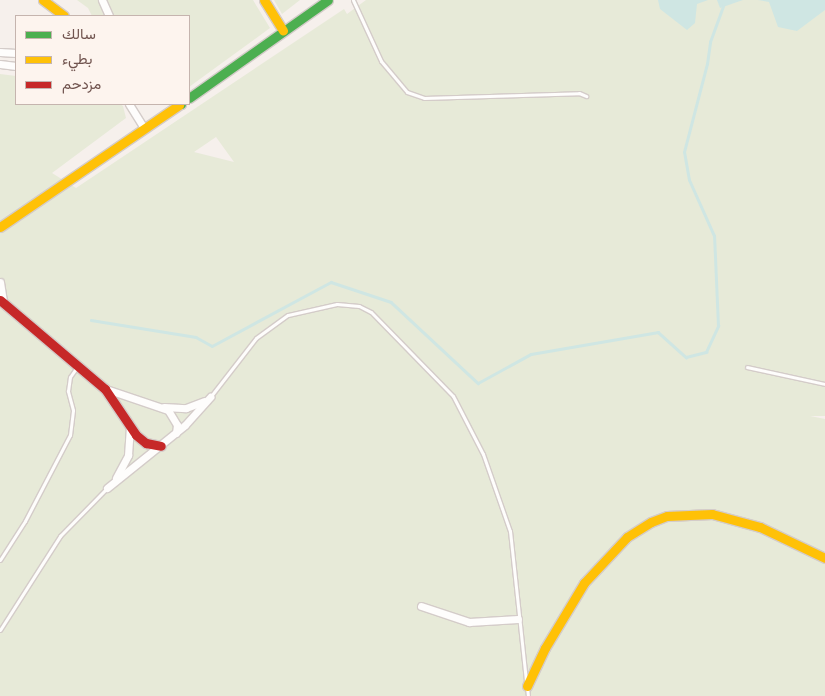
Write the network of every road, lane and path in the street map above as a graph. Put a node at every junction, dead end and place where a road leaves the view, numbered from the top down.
1 (43, 0) edge
2 (102, 0) edge
3 (264, 0) edge
4 (328, 0) edge
5 (353, 0) edge
6 (63, 15) edge
7 (109, 15) edge
8 (283, 31) junction
9 (0, 52) edge
10 (15, 53) edge
11 (0, 64) edge
12 (15, 66) edge
13 (586, 96) dead end
14 (190, 97) edge
15 (130, 105) edge
16 (178, 105) edge
17 (144, 128) junction
18 (0, 226) edge
19 (0, 282) edge
20 (2, 300) edge
21 (78, 365) junction
22 (748, 367) dead end
23 (825, 384) edge
24 (105, 389) junction
25 (210, 397) junction
26 (160, 406) junction
27 (130, 427) junction
28 (176, 433) junction
29 (161, 446) junction
30 (107, 488) junction
31 (825, 558) edge
32 (0, 560) edge
33 (422, 606) dead end
34 (518, 619) junction
35 (0, 630) edge
36 (527, 686) junction
37 (528, 696) edge

1 - 6 street
2 - 7 street
3 - 8 street
4 - 8 street
5 - 13 lane
8 - 14 street
9 - 10 street
11 - 12 street
15 - 17 street
16 - 17 street
17 - 18 street
19 - 20 street
20 - 21 street
21 - 24 street
21 - 32 lane
22 - 23 lane
24 - 26 street
24 - 27 street
25 - 26 street
25 - 28 street
25 - 34 lane
26 - 28 street
27 - 29 street
27 - 30 street
28 - 29 street
29 - 30 street
30 - 35 lane
31 - 36 street
33 - 34 street
34 - 36 lane
36 - 37 lane

